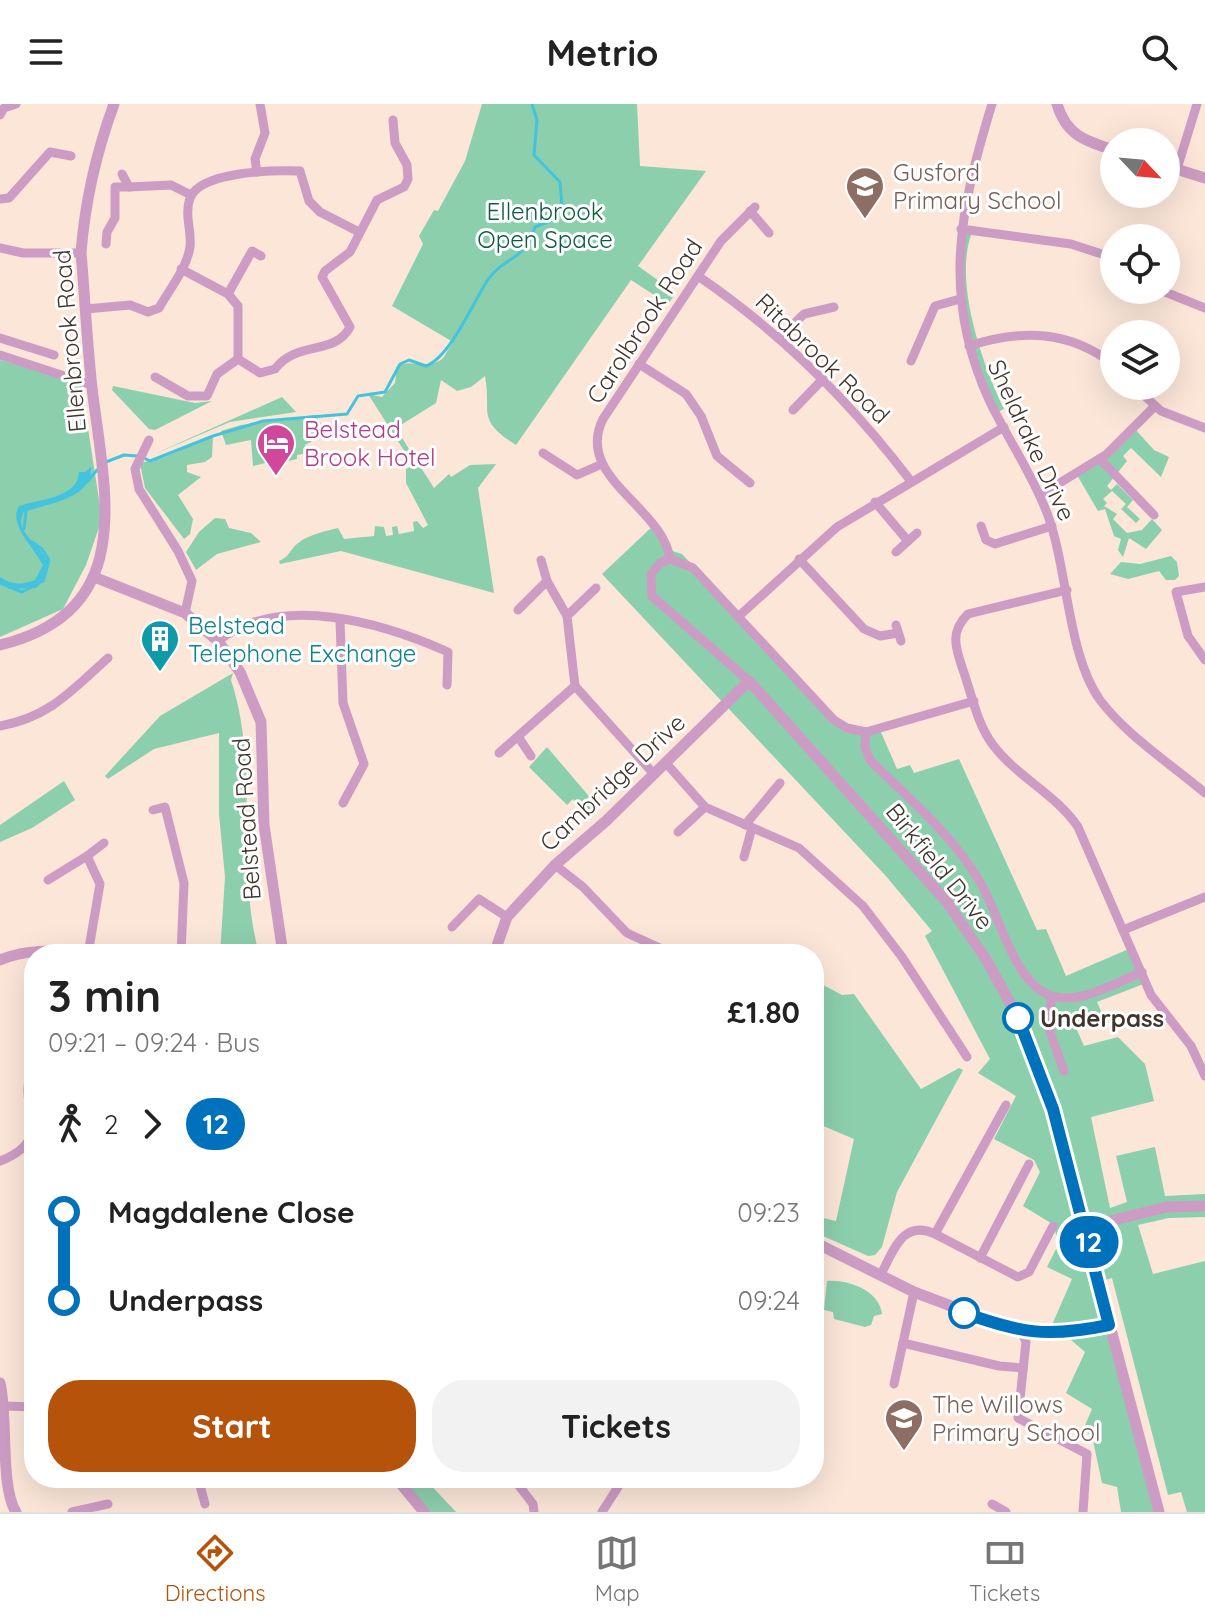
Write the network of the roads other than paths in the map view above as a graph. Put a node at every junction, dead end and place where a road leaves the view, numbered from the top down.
1 (16, 104) edge
2 (114, 104) edge
3 (260, 104) edge
4 (992, 104) edge
5 (1057, 104) edge
6 (1197, 104) edge
7 (0, 115) edge
8 (393, 120) dead end
9 (1100, 145) edge
10 (1180, 148) edge
11 (71, 156) dead end
12 (1180, 170) edge
13 (257, 172) junction
14 (122, 174) dead end
15 (1205, 178) edge
16 (129, 187) junction
17 (191, 195) junction
18 (0, 199) edge
19 (961, 229) junction
20 (359, 232) junction
21 (769, 233) dead end
22 (246, 243) dead end
23 (106, 244) dead end
24 (0, 248) edge
25 (81, 253) junction
26 (1100, 253) edge
27 (249, 255) junction
28 (261, 256) dead end
29 (181, 269) junction
30 (698, 276) junction
31 (228, 294) junction
32 (1180, 298) edge
33 (960, 299) junction
34 (1205, 308) edge
35 (86, 309) junction
36 (829, 311) dead end
37 (0, 338) edge
38 (779, 338) junction
39 (917, 341) junction
40 (929, 346) dead end
41 (969, 346) junction
42 (0, 355) edge
43 (54, 355) dead end
44 (1100, 357) edge
45 (238, 359) junction
46 (911, 361) dead end
47 (639, 364) junction
48 (155, 377) dead end
49 (823, 379) junction
50 (92, 385) junction
51 (1147, 400) edge
52 (1154, 407) junction
53 (808, 411) dead end
54 (1004, 427) junction
55 (1205, 428) edge
56 (146, 445) dead end
57 (543, 453) dead end
58 (1100, 459) junction
59 (602, 464) junction
60 (910, 480) junction
61 (750, 483) dead end
62 (1040, 495) junction
63 (875, 502) junction
64 (1154, 515) dead end
65 (981, 526) dead end
66 (1052, 526) junction
67 (917, 533) dead end
68 (908, 541) junction
69 (896, 552) dead end
70 (670, 559) junction
71 (799, 559) junction
72 (541, 560) dead end
73 (94, 577) junction
74 (547, 581) junction
75 (1205, 587) edge
76 (596, 588) dead end
77 (1067, 590) junction
78 (518, 610) dead end
79 (185, 613) junction
80 (567, 616) junction
81 (739, 616) junction
82 (340, 621) junction
83 (898, 633) dead end
84 (218, 641) junction
85 (0, 645) edge
86 (108, 658) dead end
87 (1205, 660) edge
88 (749, 681) junction
89 (447, 685) dead end
90 (575, 686) junction
91 (974, 701) junction
92 (0, 726) edge
93 (866, 732) junction
94 (519, 738) junction
95 (499, 753) dead end
96 (531, 756) dead end
97 (665, 762) junction
98 (653, 773) junction
99 (780, 783) dead end
100 (1205, 793) edge
101 (343, 803) dead end
102 (705, 807) junction
103 (153, 810) dead end
104 (749, 826) junction
105 (678, 832) dead end
106 (104, 843) dead end
107 (87, 856) junction
108 (744, 857) dead end
109 (555, 865) junction
110 (48, 880) dead end
111 (1205, 897) edge
112 (507, 917) junction
113 (452, 927) dead end
114 (1123, 930) junction
115 (90, 944) edge
116 (181, 944) edge
117 (282, 944) edge
118 (498, 944) edge
119 (641, 944) edge
120 (24, 953) edge
121 (0, 960) edge
122 (1142, 972) junction
123 (1051, 996) junction
124 (967, 1057) dead end
125 (1064, 1071) dead end
126 (1205, 1076) edge
127 (1006, 1105) dead end
128 (24, 1146) edge
129 (0, 1161) edge
130 (1029, 1164) dead end
131 (1205, 1206) edge
132 (1053, 1226) dead end
133 (1085, 1227) junction
134 (935, 1234) junction
135 (824, 1247) edge
136 (980, 1258) junction
137 (881, 1274) junction
138 (914, 1292) junction
139 (1109, 1325) junction
140 (1022, 1333) junction
141 (903, 1343) junction
142 (1023, 1368) junction
143 (0, 1383) edge
144 (894, 1384) dead end
145 (5, 1406) junction
146 (24, 1407) edge
147 (3, 1456) edge
148 (201, 1488) edge
149 (404, 1488) edge
150 (521, 1488) edge
151 (617, 1488) edge
152 (108, 1504) dead end
153 (205, 1504) dead end
154 (992, 1504) dead end
155 (16, 1512) edge
156 (72, 1512) edge
157 (424, 1512) edge
158 (534, 1512) edge
159 (602, 1512) edge
160 (1006, 1512) edge
161 (1083, 1512) edge
162 (1159, 1512) edge

1 - 7 street
2 - 25 street, Ellenbrook Road
3 - 13 street
4 - 19 street, Sheldrake Drive
5 - 9 street
6 - 10 street
8 - 20 street
11 - 18 street
12 - 15 street
13 - 17 street
13 - 20 street
14 - 16 street
16 - 17 street
16 - 23 street
17 - 29 street
19 - 26 street
19 - 33 street, Sheldrake Drive
20 - 45 street
21 - 30 street, Carolbrook Road
22 - 27 street
24 - 25 street
25 - 35 street, Ellenbrook Road
27 - 28 street
27 - 31 street
29 - 31 street
29 - 35 street
30 - 38 street, Ritabrook Road
30 - 47 street, Carolbrook Road
31 - 45 street
32 - 34 street
33 - 39 street
33 - 41 street, Sheldrake Drive
35 - 50 street, Ellenbrook Road
36 - 38 street
37 - 43 street
38 - 49 street, Ritabrook Road
39 - 40 street
39 - 46 street
41 - 44 street
41 - 54 street, Sheldrake Drive
42 - 50 street
45 - 48 street
47 - 59 street, Carolbrook Road
47 - 61 street
49 - 53 street
49 - 60 street, Ritabrook Road
50 - 73 street, Ellenbrook Road
51 - 52 street
52 - 55 street
52 - 58 street
54 - 60 street
54 - 62 street, Sheldrake Drive
56 - 79 street
57 - 59 street
58 - 62 street
58 - 64 street
59 - 70 street
60 - 63 street
62 - 66 street, Sheldrake Drive
63 - 68 street
63 - 71 street
65 - 66 street
66 - 77 street, Sheldrake Drive
67 - 68 street
68 - 69 street
70 - 81 street
70 - 88 street, Birkfield Drive
71 - 81 street
71 - 83 street
72 - 74 street
73 - 79 street, Belstead Road
73 - 85 street
74 - 78 street
74 - 80 street
75 - 87 street
76 - 80 street
77 - 91 street
77 - 100 street, Sheldrake Drive
79 - 84 street, Belstead Road
80 - 90 street
81 - 93 street
82 - 84 street
82 - 89 street
82 - 101 street
84 - 117 street, Belstead Road
86 - 92 street
88 - 97 street, Cambridge Drive
88 - 133 street, Birkfield Drive
90 - 94 street
90 - 98 street
91 - 93 street
91 - 114 street
93 - 123 street, Birkfield Drive
94 - 95 street
94 - 96 street
97 - 98 street, Cambridge Drive
97 - 102 street
98 - 109 street, Cambridge Drive
99 - 104 street
102 - 104 street
102 - 105 street
103 - 116 street
104 - 108 street
104 - 124 street
106 - 107 street
107 - 110 street
107 - 115 street
109 - 112 street, Cambridge Drive
109 - 119 street
111 - 114 street
112 - 113 street
112 - 118 street, Cambridge Drive
114 - 122 street
120 - 121 street
122 - 123 street
122 - 126 street
123 - 125 street
127 - 134 street
128 - 129 street
130 - 136 street
131 - 133 street
132 - 136 street
133 - 139 street, Birkfield Drive
134 - 136 street
134 - 137 street
135 - 137 street
137 - 138 street
138 - 140 street
138 - 141 street
139 - 140 street
139 - 162 street, Birkfield Drive
140 - 142 street
141 - 142 street
141 - 144 street
142 - 161 street
143 - 145 street
145 - 146 street
145 - 147 street
147 - 155 street
148 - 153 street
149 - 157 street
150 - 158 street
151 - 159 street
152 - 156 street
154 - 160 street

